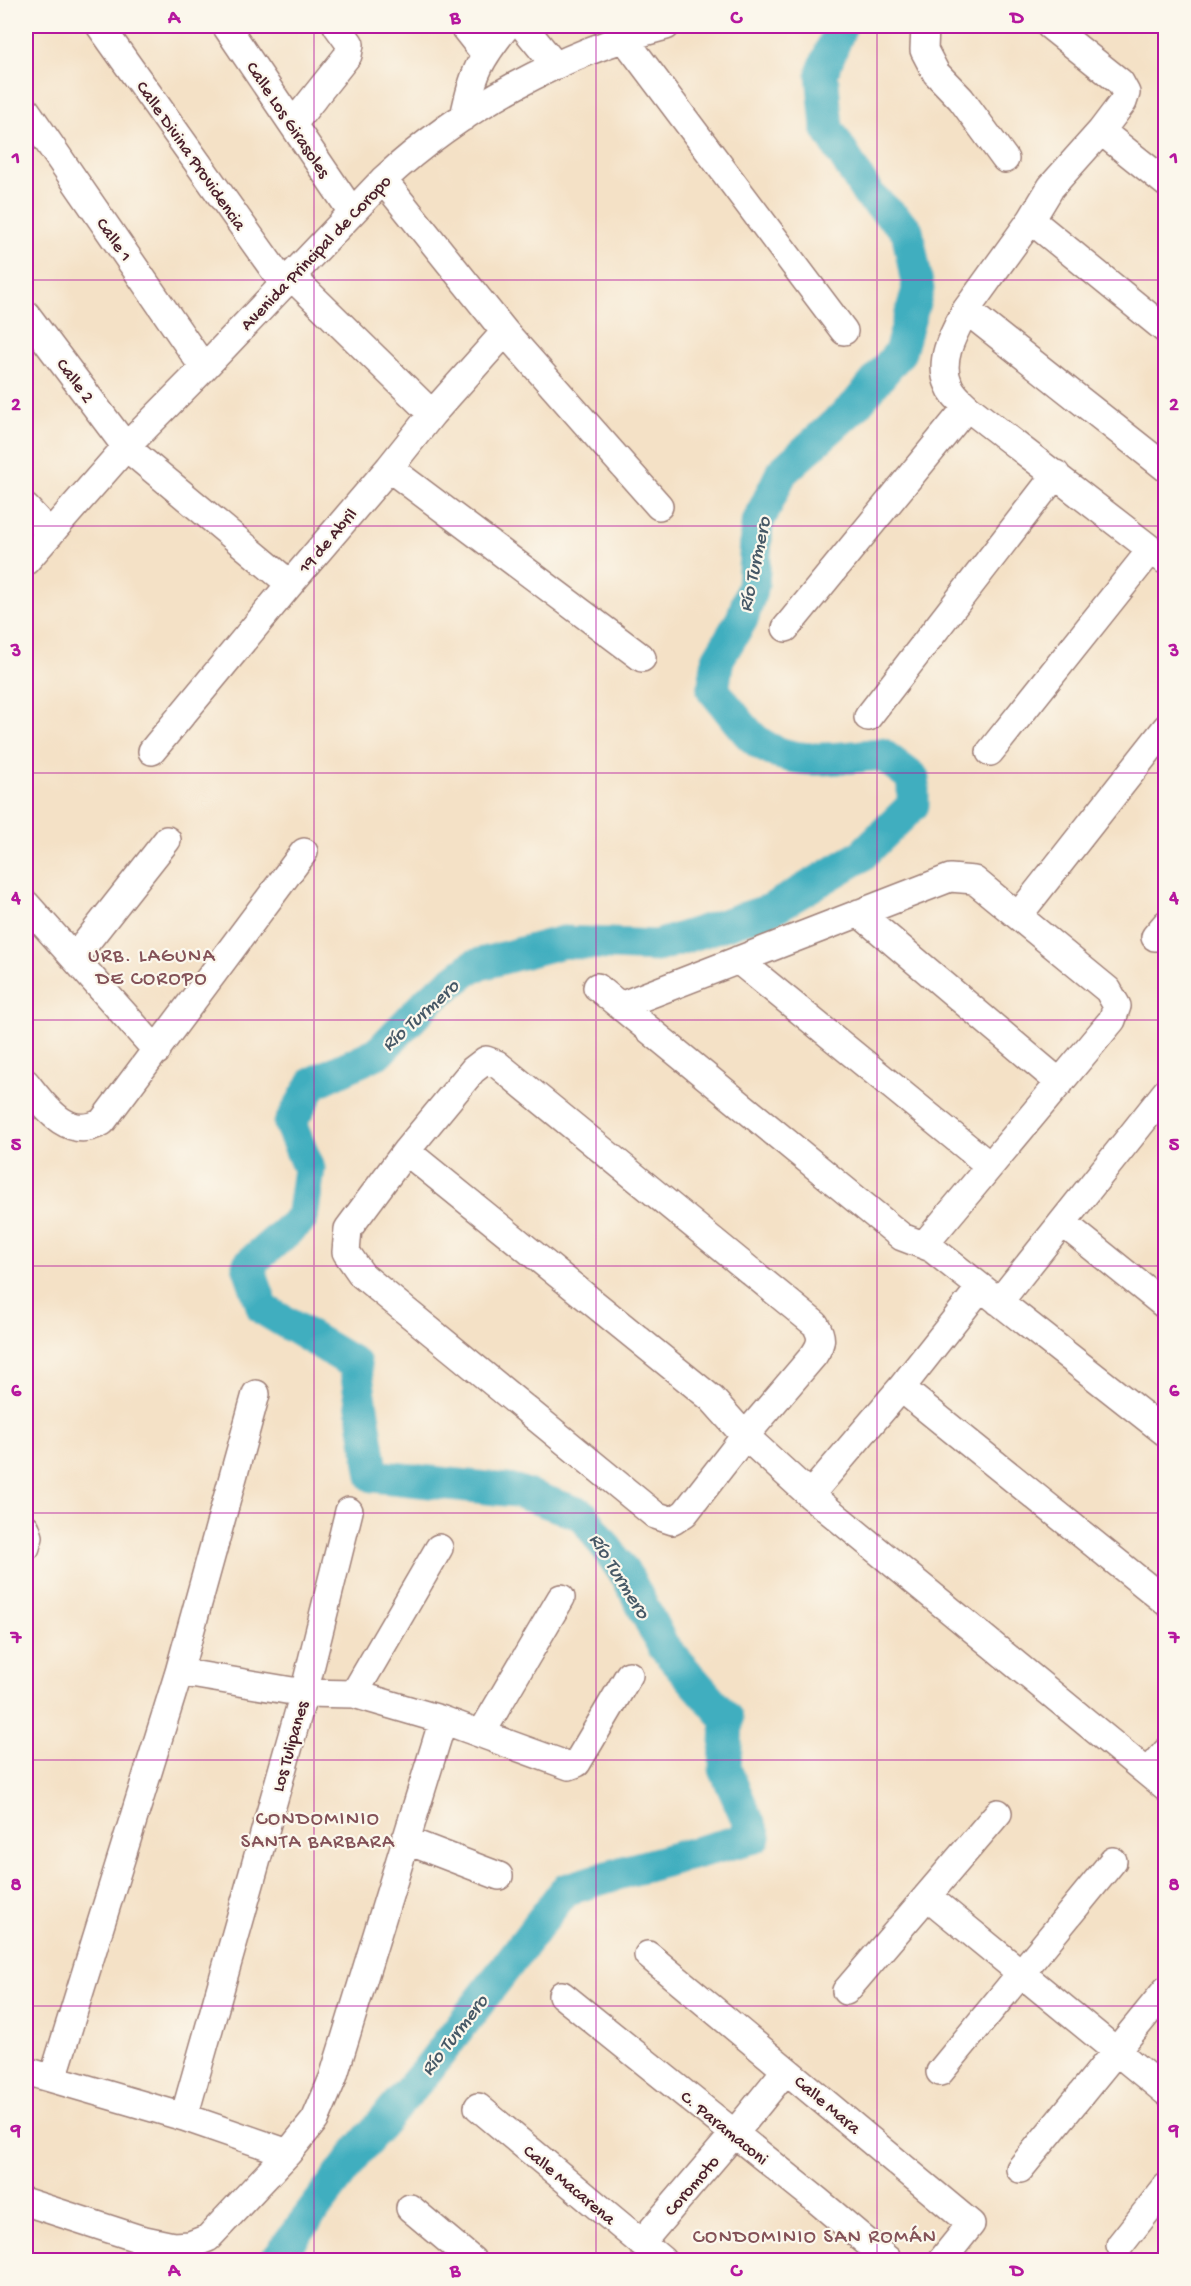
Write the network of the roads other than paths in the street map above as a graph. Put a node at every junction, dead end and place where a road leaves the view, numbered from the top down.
1 (100, 26) edge
2 (226, 26) edge
3 (337, 26) edge
4 (463, 26) edge
5 (507, 26) edge
6 (523, 26) edge
7 (666, 26) edge
8 (925, 26) edge
9 (1050, 26) edge
10 (623, 37) junction
11 (485, 54) junction
12 (555, 65) junction
13 (26, 110) edge
14 (464, 117) junction
15 (293, 124) junction
16 (1101, 131) junction
17 (1005, 159) dead end
18 (383, 180) junction
19 (1166, 183) edge
20 (352, 212) junction
21 (1031, 220) junction
22 (288, 280) junction
23 (966, 310) junction
24 (26, 314) edge
25 (844, 330) dead end
26 (1166, 330) edge
27 (505, 332) junction
28 (204, 368) junction
29 (967, 407) junction
30 (432, 414) junction
31 (126, 447) junction
32 (389, 468) junction
33 (1166, 468) edge
34 (1056, 474) junction
35 (659, 506) dead end
36 (26, 508) edge
37 (50, 534) junction
38 (1158, 555) edge
39 (26, 561) edge
40 (290, 584) junction
41 (786, 628) dead end
42 (642, 658) dead end
43 (868, 717) dead end
44 (1166, 728) edge
45 (152, 751) dead end
46 (990, 752) dead end
47 (167, 840) dead end
48 (304, 852) dead end
49 (26, 904) edge
50 (859, 913) junction
51 (1018, 916) junction
52 (74, 958) junction
53 (738, 960) junction
54 (597, 987) dead end
55 (620, 1006) junction
56 (157, 1051) junction
57 (26, 1083) edge
58 (1060, 1083) junction
59 (1166, 1092) edge
60 (406, 1151) junction
61 (990, 1166) junction
62 (1063, 1223) junction
63 (924, 1245) junction
64 (989, 1295) junction
65 (1166, 1306) edge
66 (901, 1388) junction
67 (256, 1394) dead end
68 (1166, 1433) edge
69 (746, 1436) junction
70 (810, 1495) junction
71 (349, 1511) dead end
72 (26, 1528) edge
73 (26, 1547) edge
74 (439, 1548) dead end
75 (561, 1598) dead end
76 (1166, 1602) edge
77 (179, 1672) junction
78 (628, 1675) dead end
79 (304, 1693) junction
80 (354, 1694) junction
81 (443, 1720) junction
82 (481, 1734) junction
83 (1166, 1752) edge
84 (1157, 1780) edge
85 (998, 1813) dead end
86 (405, 1840) junction
87 (1113, 1861) dead end
88 (500, 1876) dead end
89 (927, 1896) junction
90 (648, 1955) dead end
91 (1020, 1972) junction
92 (1166, 1990) edge
93 (846, 1991) dead end
94 (562, 1995) dead end
95 (1117, 2051) junction
96 (786, 2070) junction
97 (26, 2071) edge
98 (940, 2072) dead end
99 (52, 2078) junction
100 (1166, 2091) edge
101 (478, 2108) dead end
102 (184, 2117) junction
103 (734, 2134) junction
104 (288, 2153) junction
105 (1020, 2169) dead end
106 (1166, 2187) edge
107 (26, 2202) edge
108 (410, 2208) dead end
109 (640, 2243) junction
110 (1120, 2245) dead end
111 (472, 2260) edge
112 (662, 2260) edge
113 (888, 2260) edge
114 (942, 2260) edge

1 - 22 street, Calle Divina Providencia
2 - 15 street, Calle Los Girasoles
3 - 15 street
4 - 11 street
5 - 11 street
6 - 12 street
7 - 10 street, Avenida Principal de Coropo
8 - 17 street
9 - 16 street
10 - 12 street, Avenida Principal de Coropo
10 - 25 street
11 - 14 street
12 - 14 street, Avenida Principal de Coropo
13 - 28 street, Calle 1
14 - 18 street, Avenida Principal de Coropo
15 - 20 street, Calle Los Girasoles
16 - 19 street
16 - 21 street
18 - 20 street, Avenida Principal de Coropo
18 - 27 street
20 - 22 street, Avenida Principal de Coropo
21 - 23 street
21 - 26 street
22 - 28 street, Avenida Principal de Coropo
22 - 30 street, Calle Divina Providencia
23 - 29 street
23 - 33 street
24 - 31 street, Calle 2
27 - 30 street, 19 de Abril
27 - 35 street
28 - 31 street, Avenida Principal de Coropo
29 - 34 street
29 - 41 street
30 - 32 street, 19 de Abril
31 - 37 street, Avenida Principal de Coropo
31 - 40 street, Calle 2
32 - 40 street, 19 de Abril
32 - 42 street
34 - 38 street
34 - 43 street
36 - 37 street
37 - 39 street, Avenida Principal de Coropo
38 - 46 street
40 - 45 street, 19 de Abril
44 - 51 street
47 - 52 street
48 - 56 street
49 - 52 street
50 - 51 street
50 - 53 street
50 - 58 street
51 - 58 street
52 - 56 street
53 - 55 street
53 - 61 street
54 - 55 street
55 - 63 street
56 - 57 street
58 - 61 street
59 - 62 street
60 - 69 street
60 - 69 street
60 - 69 street
61 - 63 street
62 - 64 street
62 - 65 street
63 - 64 street
64 - 66 street
64 - 68 street
66 - 70 street
66 - 76 street
67 - 77 street
69 - 70 street
70 - 84 street
71 - 79 street, Los Tulipanes
72 - 73 street
74 - 80 street
75 - 82 street
77 - 79 street
77 - 99 street
78 - 82 street
79 - 80 street
79 - 102 street, Los Tulipanes
80 - 81 street
81 - 82 street
81 - 86 street
83 - 84 street
85 - 89 street
86 - 88 street
86 - 104 street
87 - 91 street
89 - 91 street
89 - 93 street
90 - 96 street, Calle Mara
91 - 95 street
91 - 98 street
92 - 95 street
94 - 103 street, C. Paramaconi
95 - 100 street
95 - 105 street
96 - 103 street, Coromoto
96 - 114 street, Calle Mara
97 - 99 street
99 - 102 street
101 - 109 street, Calle Macarena
102 - 104 street
103 - 109 street, Coromoto
103 - 113 street, C. Paramaconi
104 - 107 street
106 - 110 street
108 - 111 street
109 - 112 street, Calle Macarena

